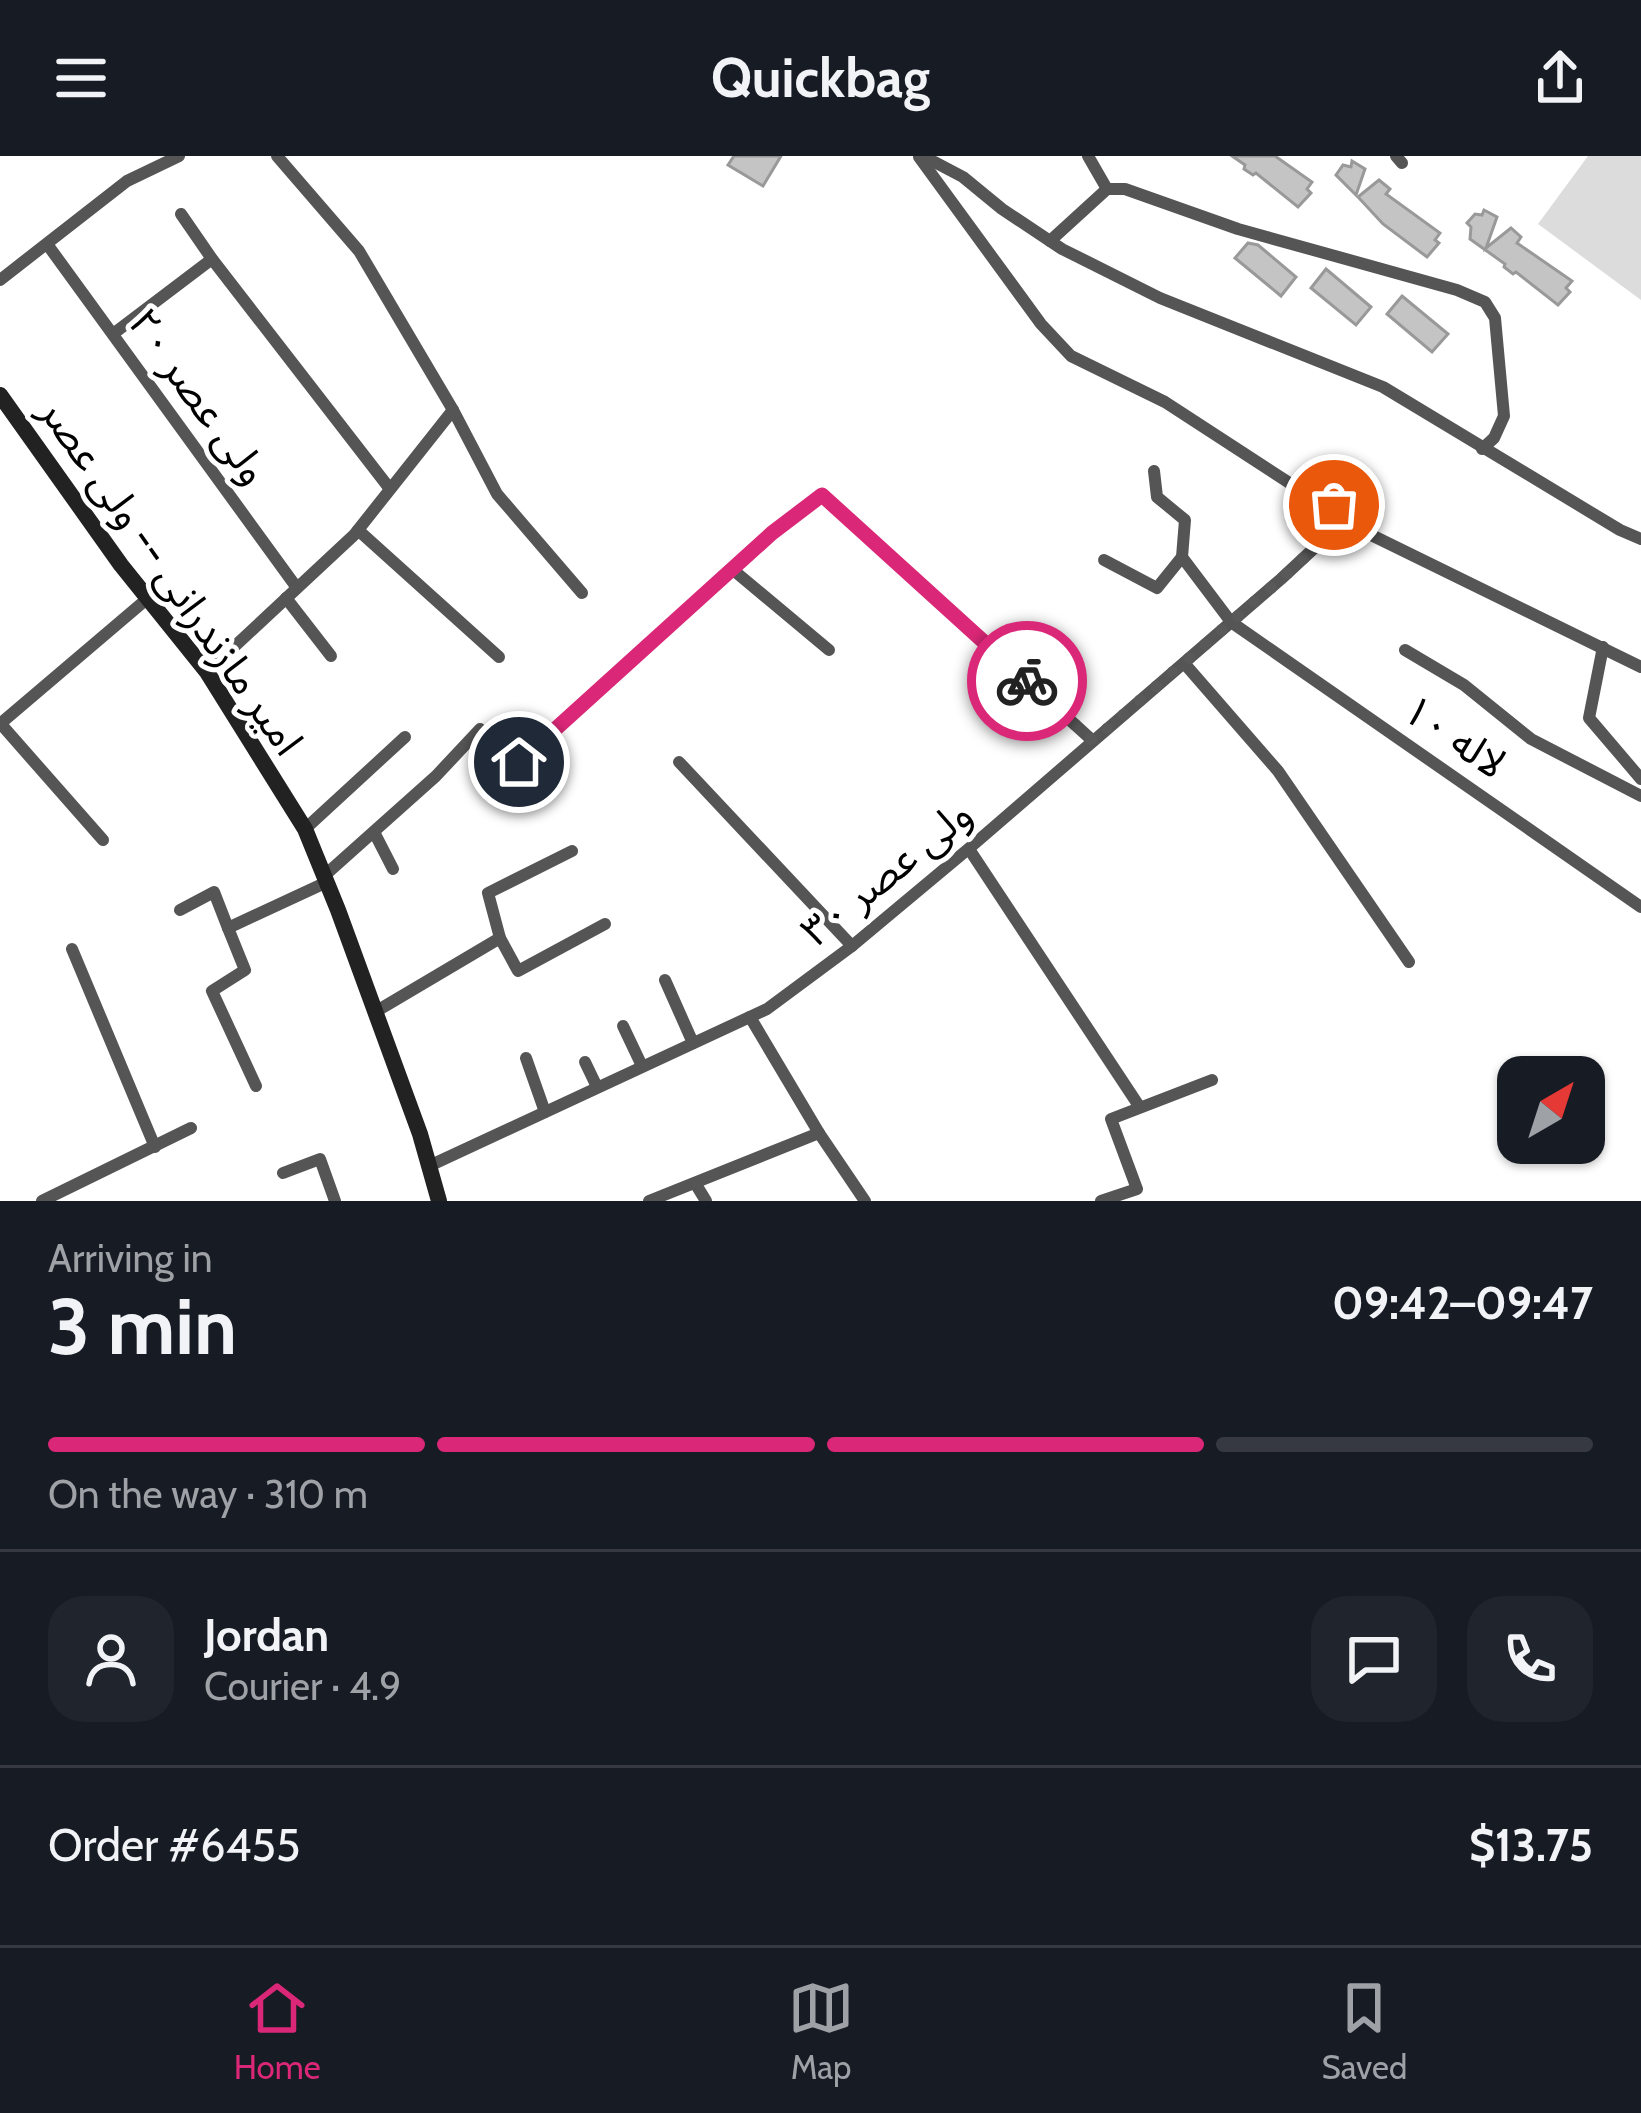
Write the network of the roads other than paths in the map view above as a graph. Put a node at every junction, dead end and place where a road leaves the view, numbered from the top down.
1 (179, 156) edge
2 (277, 156) edge
3 (921, 156) edge
4 (1088, 156) edge
5 (1107, 189) junction
6 (181, 214) dead end
7 (1049, 241) junction
8 (47, 244) junction
9 (212, 259) junction
10 (0, 280) edge
11 (113, 334) junction
12 (3, 405) edge
13 (452, 410) junction
14 (1482, 449) junction
15 (1154, 471) dead end
16 (390, 489) junction
17 (1328, 508) junction
18 (358, 530) junction
19 (1359, 530) junction
20 (1324, 539) junction
21 (1641, 539) edge
22 (1182, 557) junction
23 (1104, 560) dead end
24 (733, 569) junction
25 (297, 588) junction
26 (582, 593) dead end
27 (148, 598) junction
28 (286, 598) junction
29 (1231, 622) junction
30 (1603, 647) junction
31 (829, 650) dead end
32 (1405, 650) dead end
33 (332, 656) dead end
34 (499, 657) dead end
35 (1184, 663) junction
36 (1641, 667) edge
37 (208, 671) junction
38 (0, 723) edge
39 (405, 737) dead end
40 (1093, 741) junction
41 (679, 762) dead end
42 (1641, 779) edge
43 (1641, 796) edge
44 (304, 829) junction
45 (374, 832) junction
46 (103, 840) dead end
47 (969, 849) junction
48 (572, 851) dead end
49 (393, 869) dead end
50 (326, 879) junction
51 (1641, 907) edge
52 (179, 910) dead end
53 (605, 924) dead end
54 (228, 928) junction
55 (500, 938) junction
56 (852, 946) junction
57 (72, 949) dead end
58 (1408, 962) dead end
59 (665, 980) dead end
60 (375, 1012) junction
61 (750, 1017) junction
62 (623, 1026) dead end
63 (693, 1043) junction
64 (526, 1058) dead end
65 (585, 1062) dead end
66 (642, 1066) junction
67 (1212, 1079) dead end
68 (256, 1086) dead end
69 (597, 1087) junction
70 (1139, 1106) junction
71 (545, 1112) junction
72 (191, 1128) dead end
73 (819, 1133) junction
74 (154, 1148) junction
75 (429, 1166) junction
76 (283, 1173) dead end
77 (695, 1183) junction
78 (42, 1201) edge
79 (335, 1201) edge
80 (440, 1201) edge
81 (649, 1201) edge
82 (706, 1201) edge
83 (865, 1201) edge
84 (1102, 1201) edge

1 - 8 street
2 - 13 street
3 - 7 street
3 - 17 street
4 - 5 street
5 - 7 street
5 - 14 street
6 - 9 street
7 - 14 street
8 - 10 street
8 - 11 street, ولی عصر ۲۰
9 - 11 street
9 - 16 street
11 - 25 street, ولی عصر ۲۰
12 - 27 main road, امیر مازندرانی -- ولی عصر
13 - 16 street
13 - 26 street
14 - 21 street
15 - 22 street
16 - 18 street
17 - 19 street
17 - 20 street
18 - 25 street
18 - 34 street
19 - 20 street
19 - 30 street
20 - 29 street, ولی عصر ۳۰
22 - 23 street
22 - 29 street, لاله ۱۰
24 - 31 street
24 - 40 street
24 - 45 street
25 - 28 street
27 - 37 main road, امیر مازندرانی -- ولی عصر
27 - 38 street
28 - 33 street
28 - 37 street
29 - 35 street, ولی عصر ۳۰
29 - 51 street, لاله ۱۰
30 - 36 street
30 - 42 street
32 - 43 street
35 - 40 street, ولی عصر ۳۰
35 - 58 street
37 - 44 main road, امیر مازندرانی -- ولی عصر
38 - 46 street
39 - 44 street
40 - 47 street, ولی عصر ۳۰
41 - 56 street
44 - 50 main road, امیر مازندرانی -- ولی عصر
45 - 49 street
45 - 50 street
47 - 56 street, ولی عصر ۳۰
47 - 70 street
48 - 55 street
50 - 54 street
50 - 60 main road, امیر مازندرانی -- ولی عصر
52 - 54 street
53 - 55 street
54 - 68 street
55 - 60 street
56 - 61 street, ولی عصر ۳۰
57 - 74 street
59 - 63 street
60 - 75 main road, امیر مازندرانی -- ولی عصر
61 - 63 street, ولی عصر ۳۰
61 - 73 street
62 - 66 street
63 - 66 street, ولی عصر ۳۰
64 - 71 street
65 - 69 street
66 - 69 street, ولی عصر ۳۰
67 - 70 street
69 - 71 street, ولی عصر ۳۰
70 - 84 street
71 - 75 street, ولی عصر ۳۰
72 - 74 street
73 - 77 street
73 - 83 street
74 - 78 street
75 - 80 main road, امیر مازندرانی -- ولی عصر
76 - 79 street
77 - 81 street
77 - 82 street

